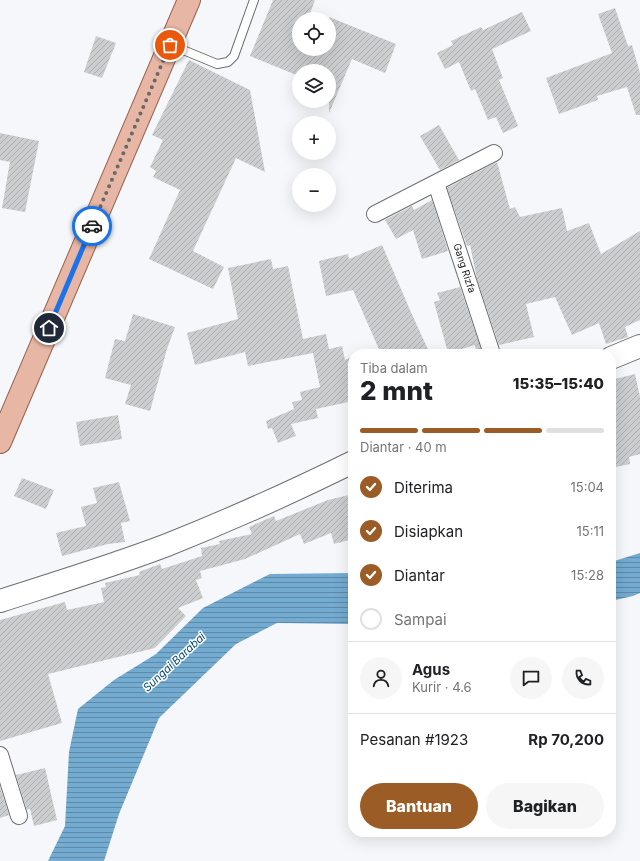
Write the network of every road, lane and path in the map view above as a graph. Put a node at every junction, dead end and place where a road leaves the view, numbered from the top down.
1 (189, 0) edge
2 (254, 0) edge
3 (170, 45) junction
4 (494, 154) dead end
5 (436, 183) junction
6 (375, 214) dead end
7 (640, 346) edge
8 (490, 349) edge
9 (616, 356) edge
10 (0, 442) edge
11 (348, 464) edge
12 (0, 601) edge
13 (0, 755) edge
14 (19, 816) dead end

1 - 3 main road
2 - 3 lane
3 - 10 main road
4 - 5 street
5 - 6 street
5 - 8 street, Gang Rizfa
7 - 9 main road
11 - 12 main road
13 - 14 street

